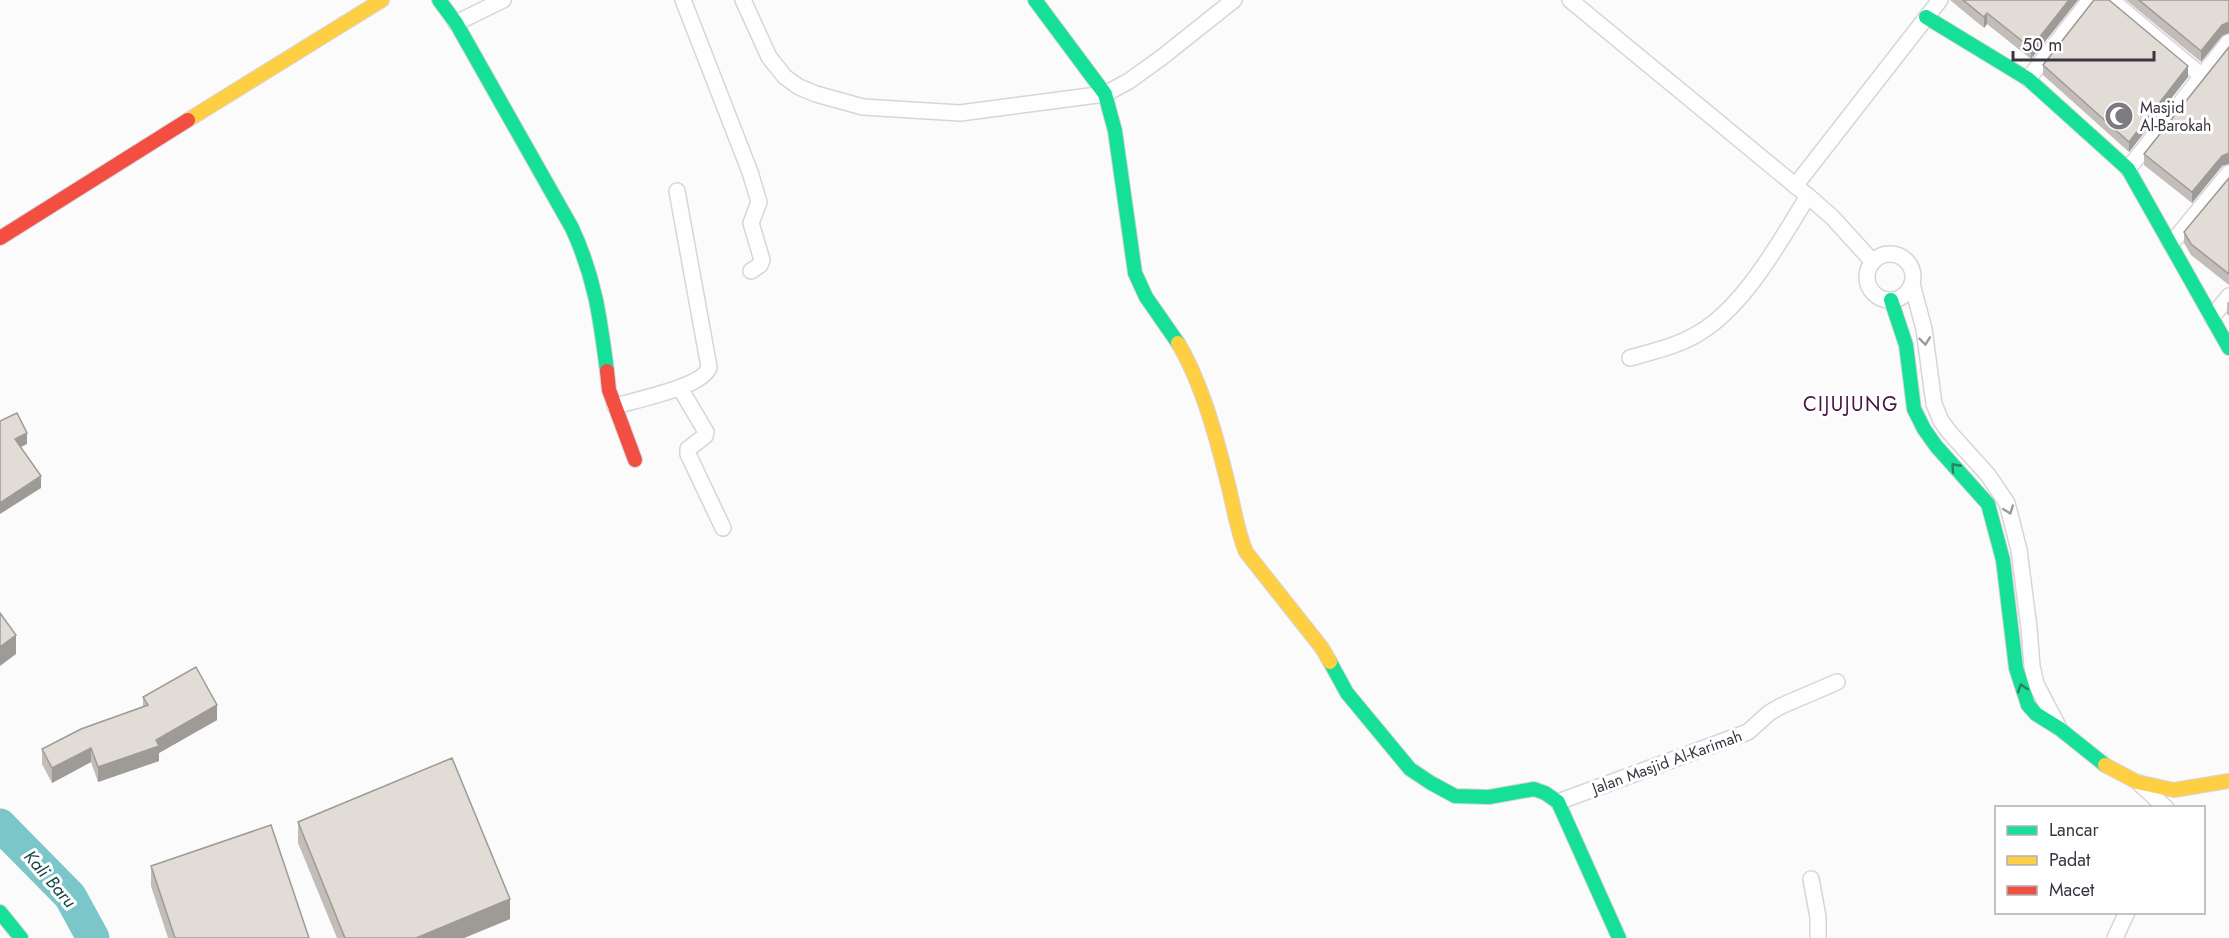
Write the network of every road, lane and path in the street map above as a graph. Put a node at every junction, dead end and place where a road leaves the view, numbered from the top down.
1 (382, 0) edge
2 (439, 0) edge
3 (503, 0) edge
4 (683, 0) edge
5 (743, 0) edge
6 (1035, 0) edge
7 (1234, 0) edge
8 (1570, 0) edge
9 (1940, 0) edge
10 (2090, 0) edge
11 (2111, 0) edge
12 (1926, 17) junction
13 (456, 23) junction
14 (2229, 42) edge
15 (2202, 76) junction
16 (2028, 79) junction
17 (1105, 94) junction
18 (2128, 169) junction
19 (2229, 172) edge
20 (1795, 186) junction
21 (678, 191) dead end
22 (1808, 196) junction
23 (0, 238) edge
24 (2171, 244) junction
25 (1873, 262) junction
26 (751, 270) dead end
27 (1912, 284) junction
28 (2229, 296) edge
29 (1891, 300) junction
30 (2212, 317) junction
31 (2229, 348) edge
32 (1630, 357) dead end
33 (680, 388) junction
34 (615, 406) junction
35 (635, 460) dead end
36 (723, 528) dead end
37 (1837, 682) dead end
38 (2060, 729) junction
39 (2229, 781) edge
40 (2137, 782) junction
41 (1558, 802) junction
42 (2165, 806) edge
43 (1811, 879) dead end
44 (0, 912) edge
45 (2126, 914) edge
46 (21, 938) edge
47 (1619, 938) edge
48 (1818, 938) edge
49 (2115, 938) edge

1 - 23 main road
2 - 13 main road
3 - 13 street
4 - 26 street
5 - 17 street
6 - 17 main road
7 - 17 street
8 - 20 street
9 - 12 street
10 - 16 street
11 - 15 street
12 - 16 main road
12 - 20 street
13 - 34 main road
14 - 15 street
15 - 18 street
16 - 18 main road
17 - 41 main road
18 - 24 main road
19 - 24 street
20 - 22 street
21 - 33 street
22 - 25 street
22 - 32 street
24 - 30 main road
25 - 27 street
25 - 29 street
27 - 29 street
27 -> 38 street
28 - 30 street
38 -> 29 main road
30 - 31 main road
33 - 34 street
33 - 36 street
34 - 35 main road
37 - 41 street, Jalan Masjid Al-Karimah
38 - 40 main road
39 - 40 main road
40 - 42 street
41 - 47 main road
43 - 48 street
44 - 46 main road
45 - 49 street

